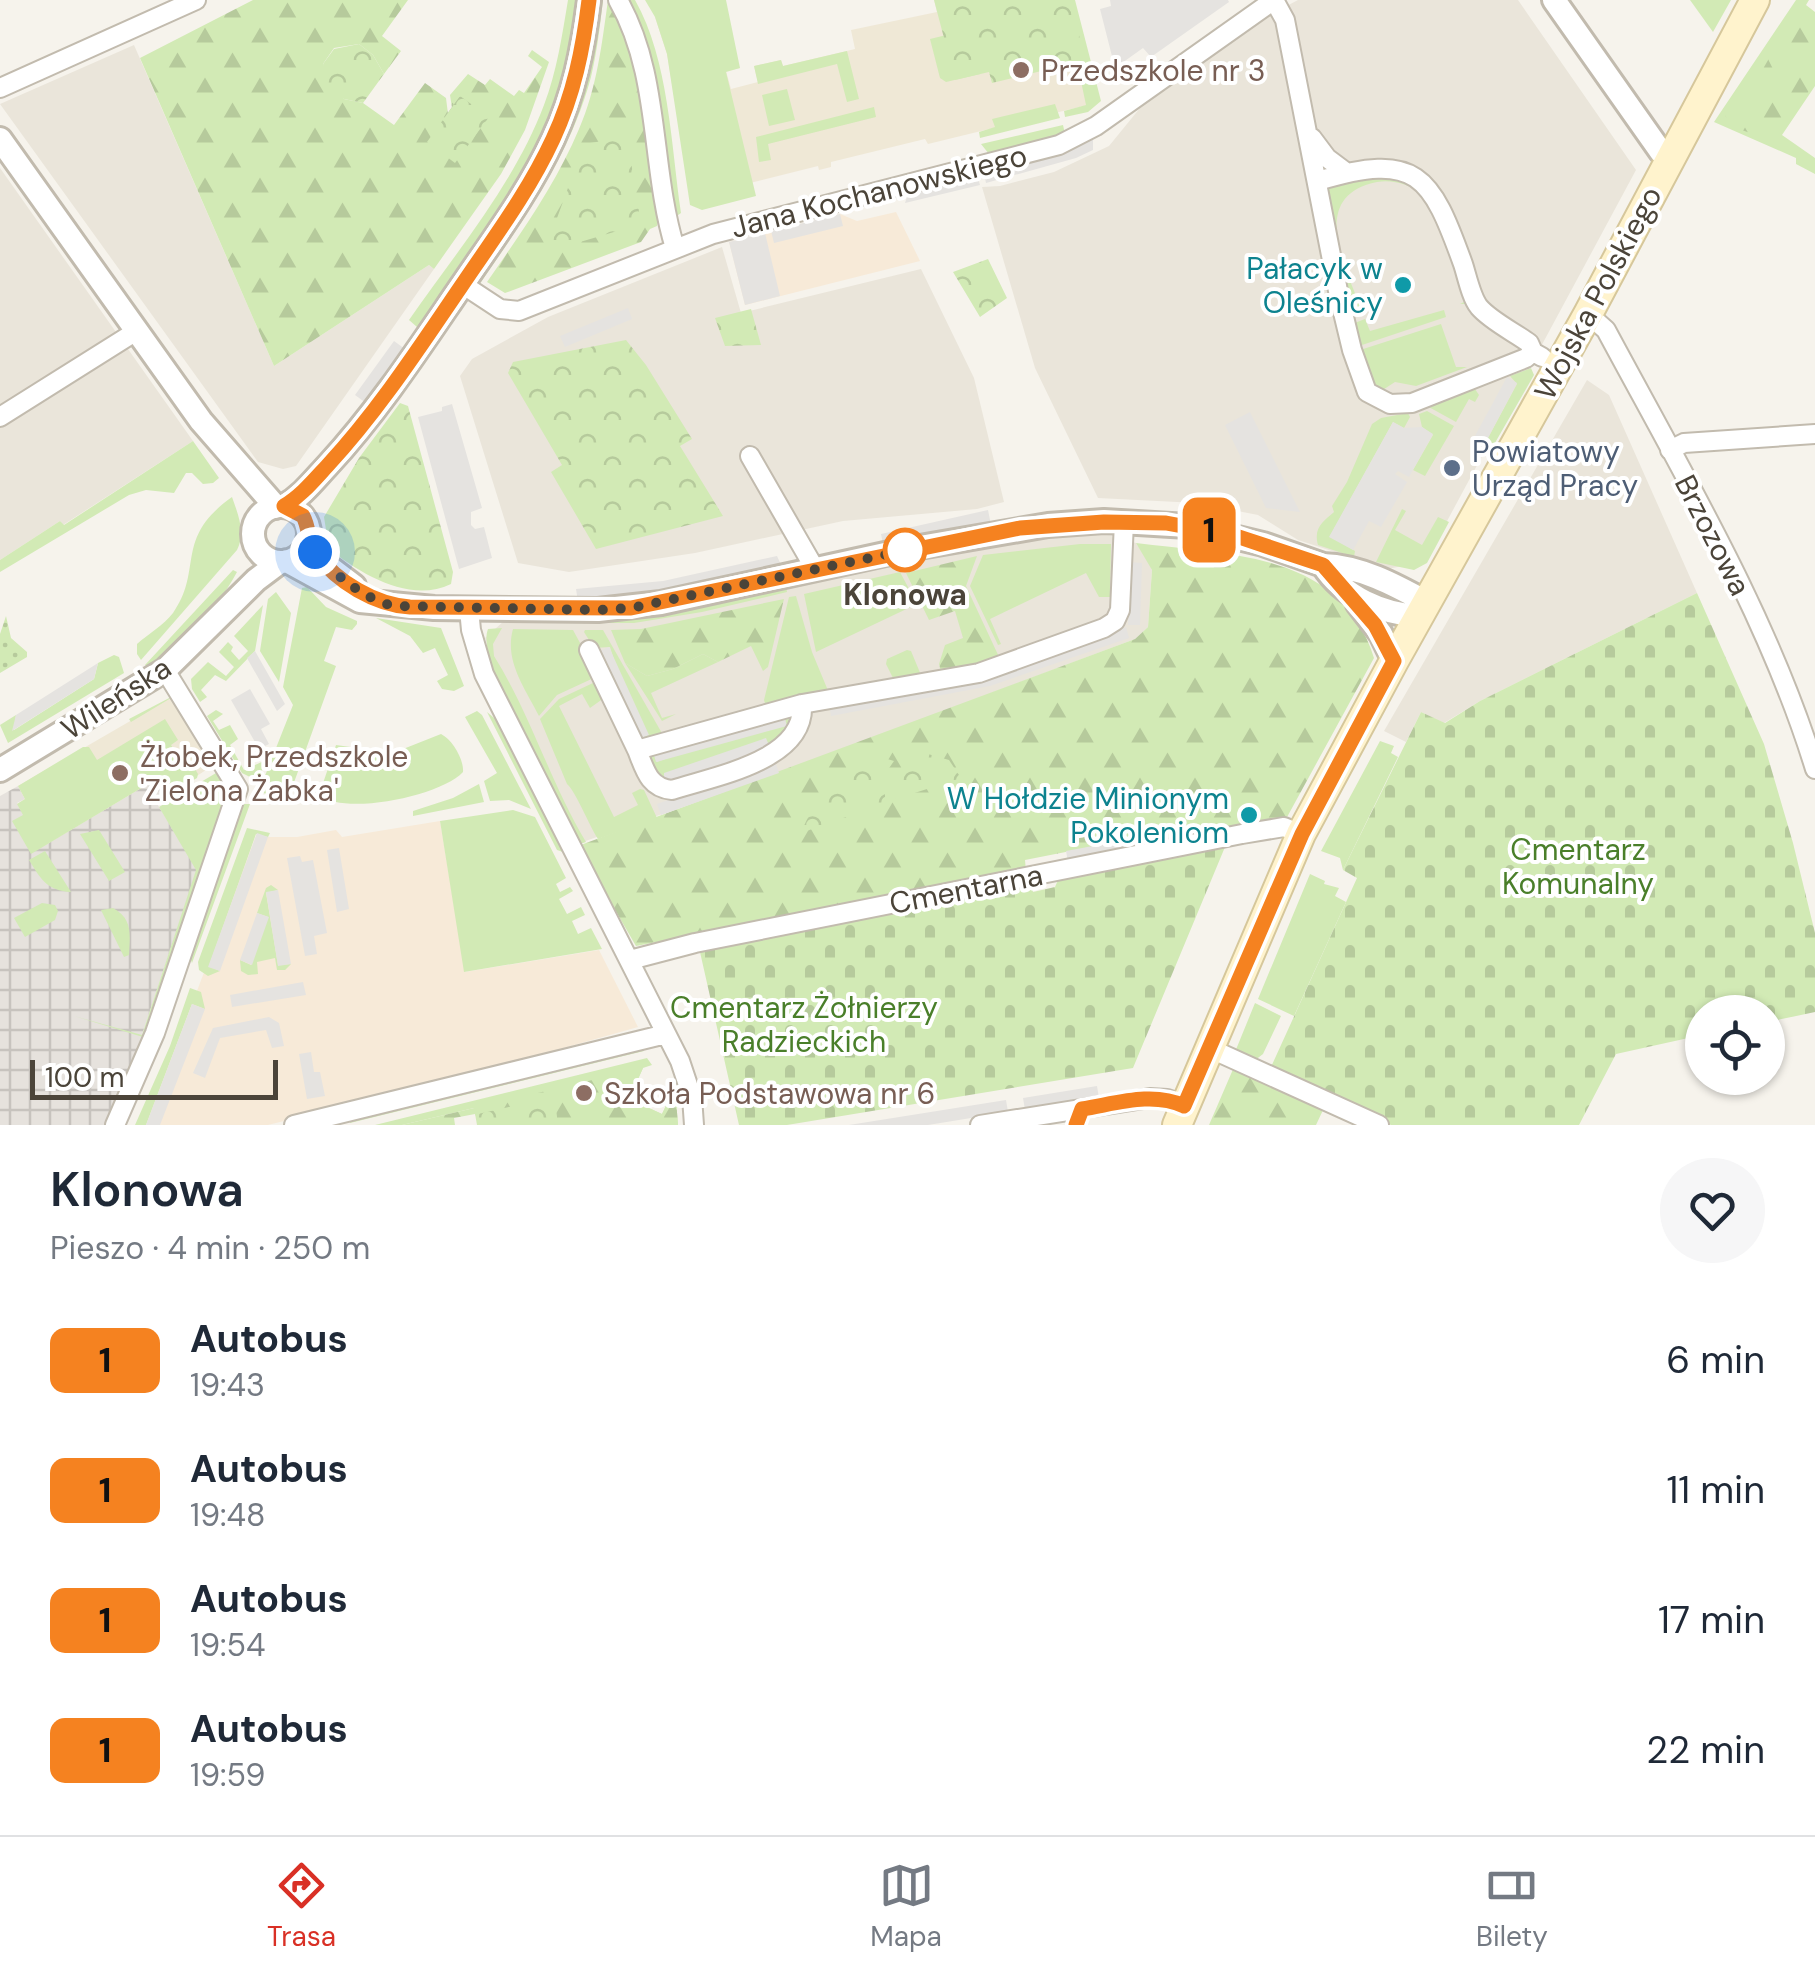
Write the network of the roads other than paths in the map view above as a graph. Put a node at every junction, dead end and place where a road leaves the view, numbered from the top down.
1 (196, 0) edge
2 (590, 0) edge
3 (618, 0) edge
4 (1274, 0) edge
5 (1554, 0) edge
6 (1755, 0) edge
7 (0, 88) edge
8 (1309, 134) junction
9 (0, 139) edge
10 (1671, 158) junction
11 (1346, 173) junction
12 (1318, 181) junction
13 (675, 248) junction
14 (462, 284) junction
15 (1588, 314) junction
16 (134, 332) junction
17 (1533, 352) junction
18 (1558, 367) junction
19 (0, 417) edge
20 (200, 421) junction
21 (1815, 434) edge
22 (349, 442) junction
23 (1670, 450) junction
24 (750, 456) dead end
25 (280, 506) junction
26 (1124, 522) junction
27 (308, 531) junction
28 (256, 535) junction
29 (284, 561) junction
30 (1323, 565) junction
31 (815, 569) junction
32 (1346, 590) junction
33 (382, 603) junction
34 (469, 609) junction
35 (1423, 609) junction
36 (222, 614) junction
37 (589, 650) dead end
38 (1394, 661) junction
39 (165, 670) junction
40 (802, 704) junction
41 (637, 750) junction
42 (0, 770) edge
43 (1815, 770) edge
44 (1302, 834) junction
45 (630, 960) junction
46 (666, 1034) junction
47 (1209, 1048) junction
48 (1180, 1115) edge
49 (1079, 1117) edge
50 (115, 1125) edge
51 (294, 1125) edge
52 (694, 1125) edge
53 (980, 1125) edge
54 (1379, 1125) edge

1 - 7 street
2 - 14 street
3 - 13 street
4 - 8 street, Jana Kochanowskiego
4 - 13 street, Jana Kochanowskiego
5 - 10 street
6 - 10 main road, Wojska Polskiego
8 - 11 street
8 - 12 street, Jana Kochanowskiego
9 - 16 street
10 - 15 main road, Wojska Polskiego
11 - 12 street
11 - 17 street
12 - 17 street, Jana Kochanowskiego
13 - 14 street, Jana Kochanowskiego
14 - 22 street
15 - 18 main road, Wojska Polskiego
15 - 23 street, Brzozowa
16 - 19 street
16 - 20 street
17 - 18 street
18 - 35 main road, Wojska Polskiego
20 - 25 street
20 - 28 street
21 - 23 street
22 - 25 street
22 - 27 street
23 - 43 street, Brzozowa
24 - 31 street
25 - 27 street
25 - 28 street
26 - 30 street
26 - 31 street
26 - 40 street
27 - 29 street
27 - 33 street
28 - 29 street
28 - 36 street, Wileńska
29 - 33 street
29 - 36 street, Wileńska
30 - 32 street
30 - 35 street
31 - 34 street
32 - 35 street
32 - 38 street
33 - 34 street
34 - 45 street
35 - 38 main road, Wojska Polskiego
36 - 39 street, Wileńska
37 - 41 street
38 - 44 main road, Wojska Polskiego
39 - 42 street, Wileńska
39 - 50 street
40 - 41 street
40 - 41 street
44 - 45 street, Cmentarna
44 - 47 main road, Wojska Polskiego
45 - 46 street
46 - 51 street
46 - 52 street
47 - 48 main road, Wojska Polskiego
47 - 54 street
48 - 49 street
49 - 53 street

